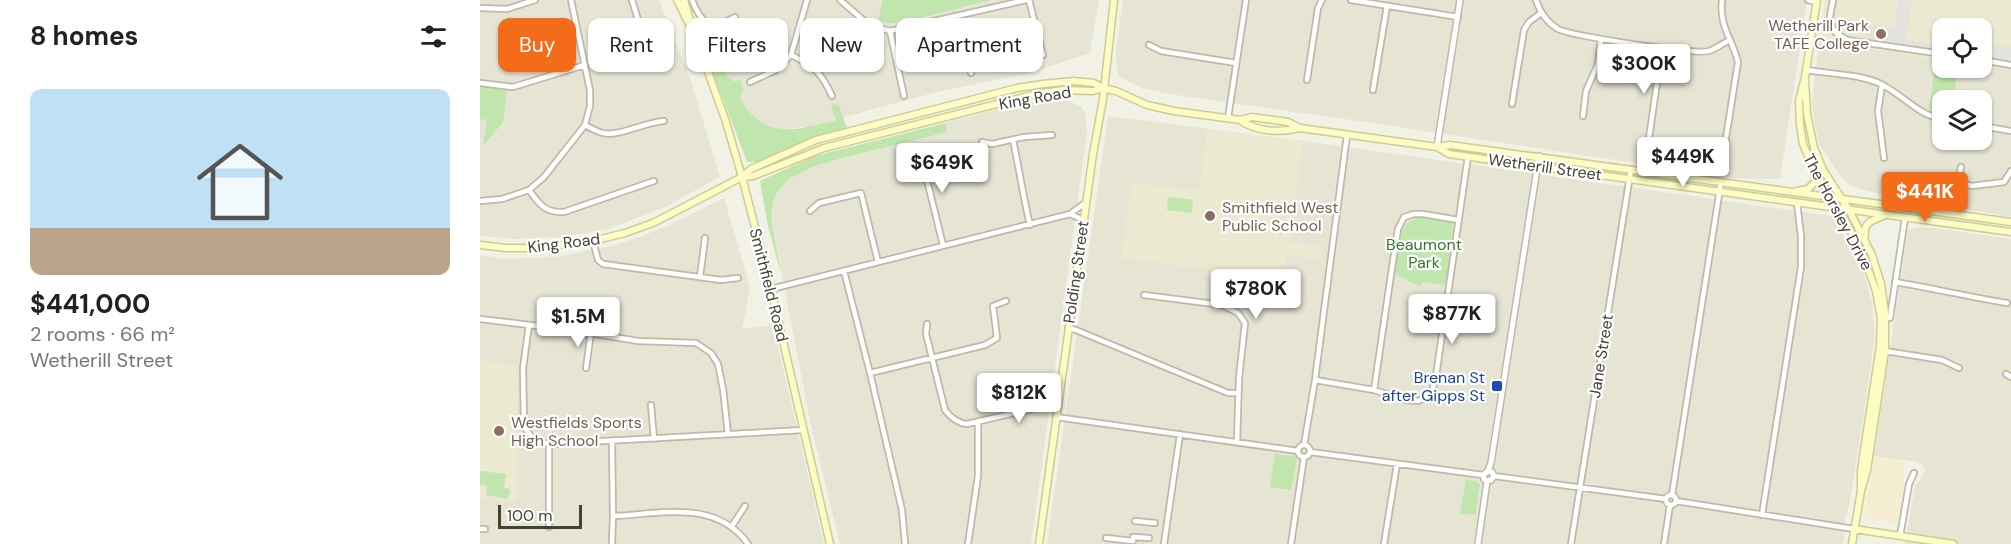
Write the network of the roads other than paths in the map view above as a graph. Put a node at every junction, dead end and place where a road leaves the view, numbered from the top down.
1 (535, 0) edge
2 (571, 0) edge
3 (632, 0) edge
4 (684, 0) edge
5 (692, 0) edge
6 (807, 0) edge
7 (840, 0) edge
8 (1027, 0) edge
9 (1114, 0) edge
10 (1246, 0) edge
11 (1322, 0) edge
12 (1351, 0) edge
13 (1460, 0) edge
14 (1536, 0) edge
15 (1722, 0) edge
16 (1808, 0) edge
17 (1833, 0) edge
18 (1817, 1) edge
19 (679, 2) edge
20 (1387, 6) junction
21 (480, 8) edge
22 (1541, 13) junction
23 (699, 16) junction
24 (735, 17) dead end
25 (957, 17) junction
26 (1458, 17) junction
27 (637, 18) edge
28 (686, 18) edge
29 (690, 18) edge
30 (695, 18) edge
31 (1032, 18) edge
32 (890, 32) junction
33 (1601, 39) junction
34 (1730, 40) junction
35 (1149, 45) dead end
36 (1662, 48) junction
37 (1932, 53) edge
38 (791, 56) junction
39 (1992, 62) edge
40 (1236, 63) junction
41 (585, 65) junction
42 (2011, 65) edge
43 (708, 72) edge
44 (971, 73) dead end
45 (1805, 73) junction
46 (1306, 80) dead end
47 (750, 82) dead end
48 (480, 83) edge
49 (1882, 85) junction
50 (1103, 88) junction
51 (1373, 90) dead end
52 (832, 96) dead end
53 (904, 96) dead end
54 (1512, 104) dead end
55 (1583, 116) dead end
56 (1932, 117) edge
57 (1228, 118) junction
58 (1240, 120) junction
59 (664, 121) dead end
60 (585, 125) junction
61 (1300, 128) junction
62 (1992, 128) edge
63 (2011, 131) edge
64 (1052, 135) dead end
65 (1347, 135) junction
66 (1013, 140) junction
67 (982, 142) dead end
68 (1648, 146) dead end
69 (1437, 147) junction
70 (918, 151) dead end
71 (1719, 155) dead end
72 (1468, 156) junction
73 (1539, 156) junction
74 (1884, 158) dead end
75 (1537, 166) junction
76 (1961, 167) dead end
77 (1630, 169) junction
78 (2011, 171) edge
79 (1815, 172) junction
80 (742, 177) junction
81 (1629, 179) junction
82 (654, 181) dead end
83 (1721, 182) junction
84 (529, 190) junction
85 (1720, 192) junction
86 (1788, 192) junction
87 (1830, 198) junction
88 (1842, 199) junction
89 (480, 201) edge
90 (1086, 202) junction
91 (1797, 203) junction
92 (1837, 208) junction
93 (1849, 210) junction
94 (810, 211) dead end
95 (1070, 214) junction
96 (1887, 215) junction
97 (1905, 218) junction
98 (1458, 220) junction
99 (2011, 222) edge
100 (1030, 225) junction
101 (1083, 225) junction
102 (2011, 232) edge
103 (705, 238) dead end
104 (593, 241) junction
105 (1866, 242) junction
106 (480, 245) edge
107 (943, 245) junction
108 (878, 262) junction
109 (844, 271) junction
110 (700, 277) junction
111 (738, 278) dead end
112 (1895, 282) junction
113 (771, 289) junction
114 (1144, 295) dead end
115 (1006, 301) dead end
116 (2007, 303) dead end
117 (1890, 318) dead end
118 (480, 319) edge
119 (927, 324) dead end
120 (529, 325) junction
121 (1068, 328) junction
122 (591, 332) junction
123 (1885, 351) junction
124 (932, 358) junction
125 (586, 368) dead end
126 (1959, 368) dead end
127 (870, 373) junction
128 (2006, 374) dead end
129 (2011, 377) edge
130 (1315, 380) junction
131 (1374, 390) junction
132 (1238, 393) junction
133 (651, 405) dead end
134 (1058, 405) junction
135 (1056, 417) junction
136 (978, 423) junction
137 (804, 430) junction
138 (728, 434) junction
139 (1180, 434) junction
140 (654, 439) junction
141 (612, 441) junction
142 (1237, 442) junction
143 (549, 444) junction
144 (1304, 445) junction
145 (1298, 451) junction
146 (1310, 452) junction
147 (1304, 457) junction
148 (1397, 464) junction
149 (1486, 472) junction
150 (1914, 473) dead end
151 (1494, 476) junction
152 (1487, 481) junction
153 (1580, 488) junction
154 (1861, 491) junction
155 (1672, 495) junction
156 (1666, 500) junction
157 (1676, 501) junction
158 (1671, 505) junction
159 (745, 506) dead end
160 (1762, 515) junction
161 (613, 516) junction
162 (1135, 521) dead end
163 (1155, 523) dead end
164 (732, 526) junction
165 (549, 527) dead end
166 (1854, 529) junction
167 (1900, 536) junction
168 (1106, 537) dead end
169 (1149, 538) dead end
170 (612, 544) edge
171 (748, 544) edge
172 (830, 544) edge
173 (905, 544) edge
174 (968, 544) edge
175 (1039, 544) edge
176 (1164, 544) edge
177 (1291, 544) edge
178 (1384, 544) edge
179 (1478, 544) edge
180 (1571, 544) edge
181 (1664, 544) edge
182 (1852, 544) edge
183 (1953, 544) edge

1 - 21 street
2 - 41 street
3 - 27 street
4 - 29 main road, Smithfield Road
5 - 23 street
6 - 38 street
7 - 32 street
8 - 25 street
8 - 31 street
9 - 50 main road, Polding Street
10 - 40 street
11 - 46 street
12 - 20 street
13 - 26 street
14 - 22 street
15 - 34 street
16 - 18 street
17 - 37 street
18 - 45 main road, The Horsley Drive
19 - 28 main road, Smithfield Road
20 - 26 street
20 - 51 street
22 - 33 street
22 - 54 street
23 - 24 street
23 - 30 street
25 - 32 street
25 - 44 street
26 - 69 street
32 - 53 street
33 - 36 street
33 - 55 street
34 - 36 street
34 - 71 street
35 - 40 street
36 - 68 street
38 - 47 street
38 - 52 street
39 - 42 street
40 - 57 street
41 - 48 street
41 - 60 street
43 - 80 main road, Smithfield Road
45 - 49 street
45 - 79 main road, The Horsley Drive
45 - 88 main road, The Horsley Drive
49 - 56 street
49 - 74 street
50 - 57 main road, Wetherill Street
50 - 80 main road, King Road
50 - 80 main road, King Road
50 - 90 main road, Polding Street
57 - 58 main road, Wetherill Street
58 - 61 main road, Wetherill Street
58 - 61 main road, Wetherill Street
59 - 60 street
60 - 84 street
61 - 65 main road, Wetherill Street
62 - 63 street
64 - 66 street
65 - 69 main road, Wetherill Street
65 - 130 street
66 - 67 street
66 - 100 street
69 - 72 main road, Wetherill Street
69 - 73 main road, Wetherill Street
70 - 107 street
72 - 75 main road, Wetherill Street
72 - 98 street
73 - 75 street
73 - 77 main road, Wetherill Street
75 - 81 main road, Wetherill Street
75 - 149 street
76 - 78 street
77 - 81 street, Jane Street
77 - 83 main road, Wetherill Street
79 - 86 main road
79 - 87 main road, The Horsley Drive
80 - 104 main road, King Road
80 - 113 main road, Smithfield Road
81 - 85 main road, Wetherill Street
81 - 153 street, Jane Street
82 - 84 street
83 - 85 street
83 - 86 main road, Wetherill Street
84 - 89 street
85 - 91 main road, Wetherill Street
85 - 155 street
86 - 87 main road, Wetherill Street
87 - 88 main road, Wetherill Street
87 - 92 main road, The Horsley Drive
88 - 93 main road, The Horsley Drive
88 - 99 main road, Wetherill Street
90 - 95 street
90 - 101 main road, Polding Street
91 - 92 main road, Wetherill Street
91 - 160 street
92 - 93 main road, Wetherill Street
92 - 154 main road, The Horsley Drive
93 - 96 main road, Wetherill Street
93 - 105 main road, The Horsley Drive
94 - 108 street
95 - 100 street
95 - 101 street
96 - 97 main road, Wetherill Street
96 - 105 main road
97 - 102 main road, Wetherill Street
97 - 112 street, The Horsley Drive
98 - 131 street
98 - 131 street
100 - 107 street
101 - 121 main road, Polding Street
103 - 110 street
104 - 106 main road, King Road
104 - 110 street
105 - 123 main road, The Horsley Drive
107 - 108 street
108 - 109 street
109 - 113 street
109 - 127 street
110 - 111 street
112 - 116 street
112 - 117 street, The Horsley Drive
113 - 137 main road, Smithfield Road
114 - 132 street
115 - 124 street
118 - 120 street
119 - 124 street
120 - 122 street
120 - 143 street
121 - 132 street
121 - 134 main road, Polding Street
122 - 125 street
122 - 138 street
123 - 126 street
123 - 154 main road, The Horsley Drive
124 - 127 street
124 - 136 street
127 - 173 street
128 - 129 street
130 - 131 street
130 - 144 street
132 - 142 street
133 - 140 street
134 - 135 main road, Polding Street
134 - 136 street
135 - 139 street
135 - 175 main road, Polding Street
136 - 174 street
137 - 138 street
137 - 172 main road, Smithfield Road
138 - 140 street
139 - 142 street
139 - 176 street
140 - 141 street
141 - 143 street
141 - 161 street
142 - 145 street
143 - 165 street
144 - 145 street
144 - 146 street
145 - 147 street
146 - 147 street
146 - 148 street
147 - 177 street
148 - 149 street
148 - 178 street
149 - 151 street
149 - 152 street
150 - 167 street
151 - 152 street
151 - 153 street
152 - 179 street
153 - 156 street
153 - 180 street, Jane Street
154 - 166 main road, The Horsley Drive
155 - 156 street
155 - 157 street
156 - 158 street
157 - 158 street
157 - 160 street
158 - 181 street
159 - 164 street
160 - 166 street
161 - 164 street
161 - 170 street
162 - 163 street
164 - 171 street
166 - 167 main road
166 - 182 main road, The Horsley Drive
167 - 183 main road
168 - 169 street

